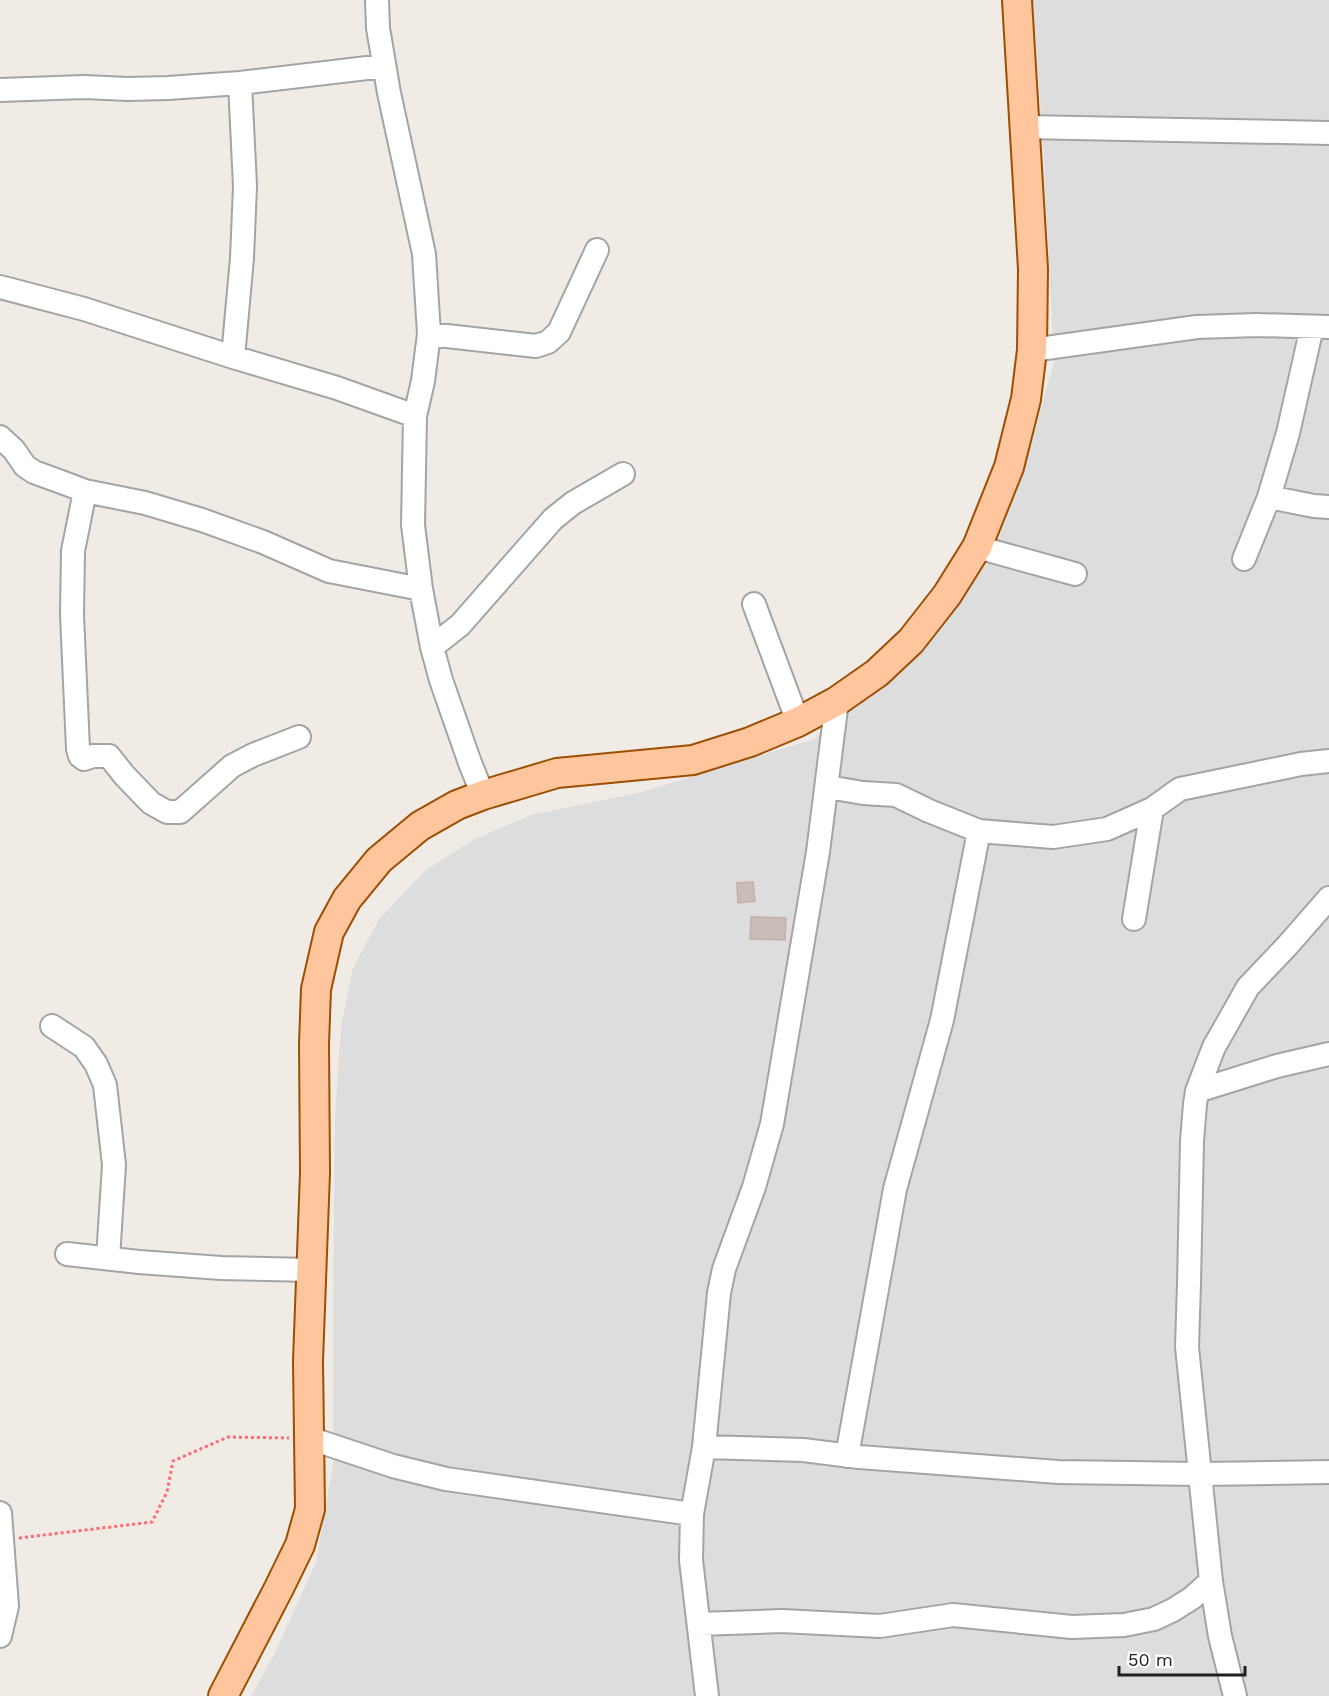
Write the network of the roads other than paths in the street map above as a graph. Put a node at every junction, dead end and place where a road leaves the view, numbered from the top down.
1 (377, 0) edge
2 (1017, 0) edge
3 (384, 66) junction
4 (240, 83) junction
5 (0, 90) edge
6 (1025, 127) junction
7 (1329, 133) edge
8 (597, 250) dead end
9 (0, 287) edge
10 (1320, 327) edge
11 (429, 334) junction
12 (1032, 350) junction
13 (233, 357) junction
14 (415, 416) junction
15 (0, 437) edge
16 (622, 474) dead end
17 (85, 491) junction
18 (1269, 497) junction
19 (1329, 507) edge
20 (977, 547) junction
21 (1244, 559) dead end
22 (1075, 574) dead end
23 (421, 589) junction
24 (754, 604) dead end
25 (432, 647) junction
26 (837, 700) junction
27 (798, 722) junction
28 (299, 737) dead end
29 (1329, 761) edge
30 (828, 787) junction
31 (483, 795) junction
32 (1152, 809) junction
33 (979, 831) junction
34 (1329, 898) edge
35 (1134, 919) dead end
36 (52, 1026) dead end
37 (1329, 1054) edge
38 (1197, 1091) junction
39 (67, 1254) dead end
40 (108, 1258) junction
41 (311, 1270) junction
42 (309, 1438) junction
43 (704, 1447) junction
44 (847, 1456) junction
45 (1329, 1472) edge
46 (1201, 1473) junction
47 (0, 1513) edge
48 (692, 1514) junction
49 (1211, 1581) junction
50 (699, 1624) junction
51 (0, 1636) edge
52 (223, 1696) edge
53 (707, 1696) edge
54 (1235, 1696) edge

1 - 3 street
2 - 6 main road
3 - 4 street
3 - 11 street
4 - 5 street
4 - 13 street
6 - 7 street
6 - 12 main road
8 - 11 street
9 - 13 street
10 - 12 street
10 - 18 street
11 - 14 street
12 - 20 main road
13 - 14 street
14 - 23 street
15 - 17 street
16 - 25 street
17 - 23 street
17 - 28 street
18 - 19 street
18 - 21 street
20 - 22 street
20 - 26 main road
23 - 25 street
24 - 27 street
25 - 31 street
26 - 27 main road
26 - 30 street
27 - 31 main road
29 - 32 street
30 - 33 street
30 - 43 street
31 - 41 main road
32 - 33 street
32 - 35 street
33 - 44 street
34 - 38 street
36 - 40 street
37 - 38 street
38 - 46 street
39 - 40 street
40 - 41 street
41 - 42 main road
42 - 48 street
42 - 52 main road
43 - 44 street
43 - 48 street
44 - 46 street
45 - 46 street
46 - 49 street
47 - 51 street
48 - 50 street
49 - 50 street
49 - 54 street
50 - 53 street

